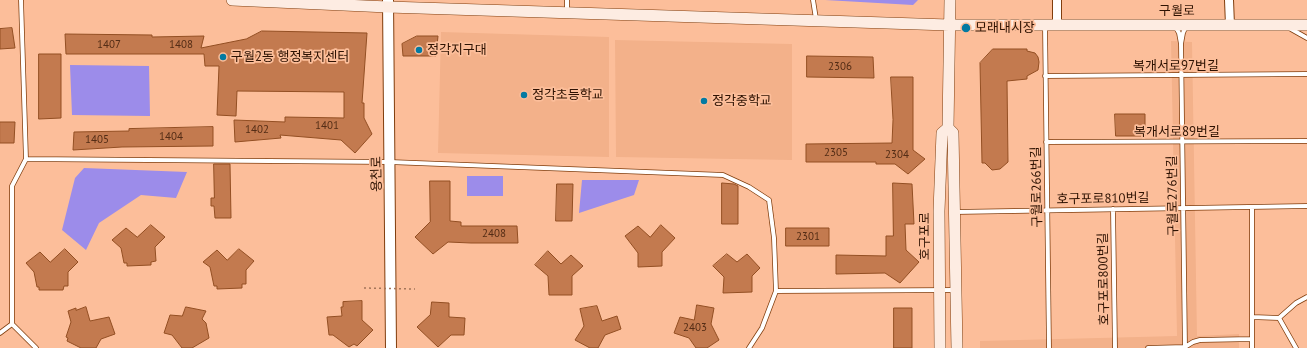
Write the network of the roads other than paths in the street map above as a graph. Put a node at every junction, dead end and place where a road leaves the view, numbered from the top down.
1 (20, 0) edge
2 (232, 0) edge
3 (567, 0) edge
4 (813, 0) edge
5 (950, 0) edge
6 (1057, 0) edge
7 (1228, 0) edge
8 (388, 4) edge
9 (566, 13) junction
10 (816, 20) junction
11 (949, 25) junction
12 (1045, 25) junction
13 (1057, 25) junction
14 (1173, 25) junction
15 (1188, 25) junction
16 (1230, 25) junction
17 (1284, 25) junction
18 (1307, 25) edge
19 (1307, 38) edge
20 (1182, 44) junction
21 (1307, 74) edge
22 (1046, 76) junction
23 (1182, 76) junction
24 (948, 128) junction
25 (1307, 141) edge
26 (1046, 142) junction
27 (1183, 142) junction
28 (26, 159) junction
29 (390, 162) junction
30 (1307, 206) edge
31 (1252, 207) junction
32 (1183, 208) junction
33 (1113, 209) junction
34 (1047, 210) junction
35 (955, 212) junction
36 (940, 290) junction
37 (955, 290) junction
38 (776, 291) junction
39 (1307, 297) edge
40 (1252, 317) junction
41 (1279, 318) junction
42 (12, 324) junction
43 (0, 333) edge
44 (1252, 339) junction
45 (36, 348) edge
46 (391, 348) edge
47 (749, 348) edge
48 (940, 348) edge
49 (957, 348) edge
50 (1049, 348) edge
51 (1115, 348) edge
52 (1148, 348) edge
53 (1185, 348) edge
54 (1252, 348) edge
55 (1296, 348) edge

1 - 28 lane
2 - 8 main road, 구월로
3 - 9 lane
4 - 10 lane
5 - 11 main road, 호구포로
6 - 13 street
7 - 16 street
8 - 9 main road, 구월로
8 - 29 street, 용천로
9 - 10 main road, 구월로
10 - 11 main road, 구월로
11 - 12 main road, 구월로
11 - 24 main road, 호구포로
12 - 13 main road, 구월로
12 - 22 lane, 구월로266번길
13 - 14 main road, 구월로
14 - 15 main road, 구월로
14 - 20 lane
15 - 16 main road, 구월로
15 - 20 lane
16 - 17 main road, 구월로
17 - 18 main road, 구월로
17 - 19 lane
20 - 23 lane, 구월로276번길
21 - 23 lane, 복개서로97번길
22 - 23 lane, 복개서로97번길
22 - 26 lane, 구월로266번길
23 - 27 lane, 구월로276번길
24 - 35 main road, 호구포로
24 - 36 main road, 호구포로
25 - 27 lane, 복개서로89번길
26 - 27 lane, 복개서로89번길
26 - 34 lane, 구월로266번길
27 - 32 lane, 구월로276번길
28 - 29 lane
28 - 42 lane
29 - 38 lane
29 - 46 street, 용천로
30 - 31 lane, 호구포로810번길
31 - 32 lane, 호구포로810번길
31 - 40 lane
32 - 33 lane, 호구포로810번길
32 - 53 lane, 구월로276번길
33 - 34 lane, 호구포로810번길
33 - 51 lane, 호구포로800번길
34 - 35 lane, 호구포로810번길
34 - 50 lane, 구월로266번길
35 - 37 main road, 호구포로
36 - 37 lane
36 - 38 lane
36 - 48 main road, 호구포로
37 - 49 main road, 호구포로
38 - 47 lane
39 - 41 lane
40 - 41 lane
40 - 44 lane
41 - 55 lane
42 - 43 lane
42 - 45 lane
44 - 53 lane
44 - 54 lane
52 - 53 lane

